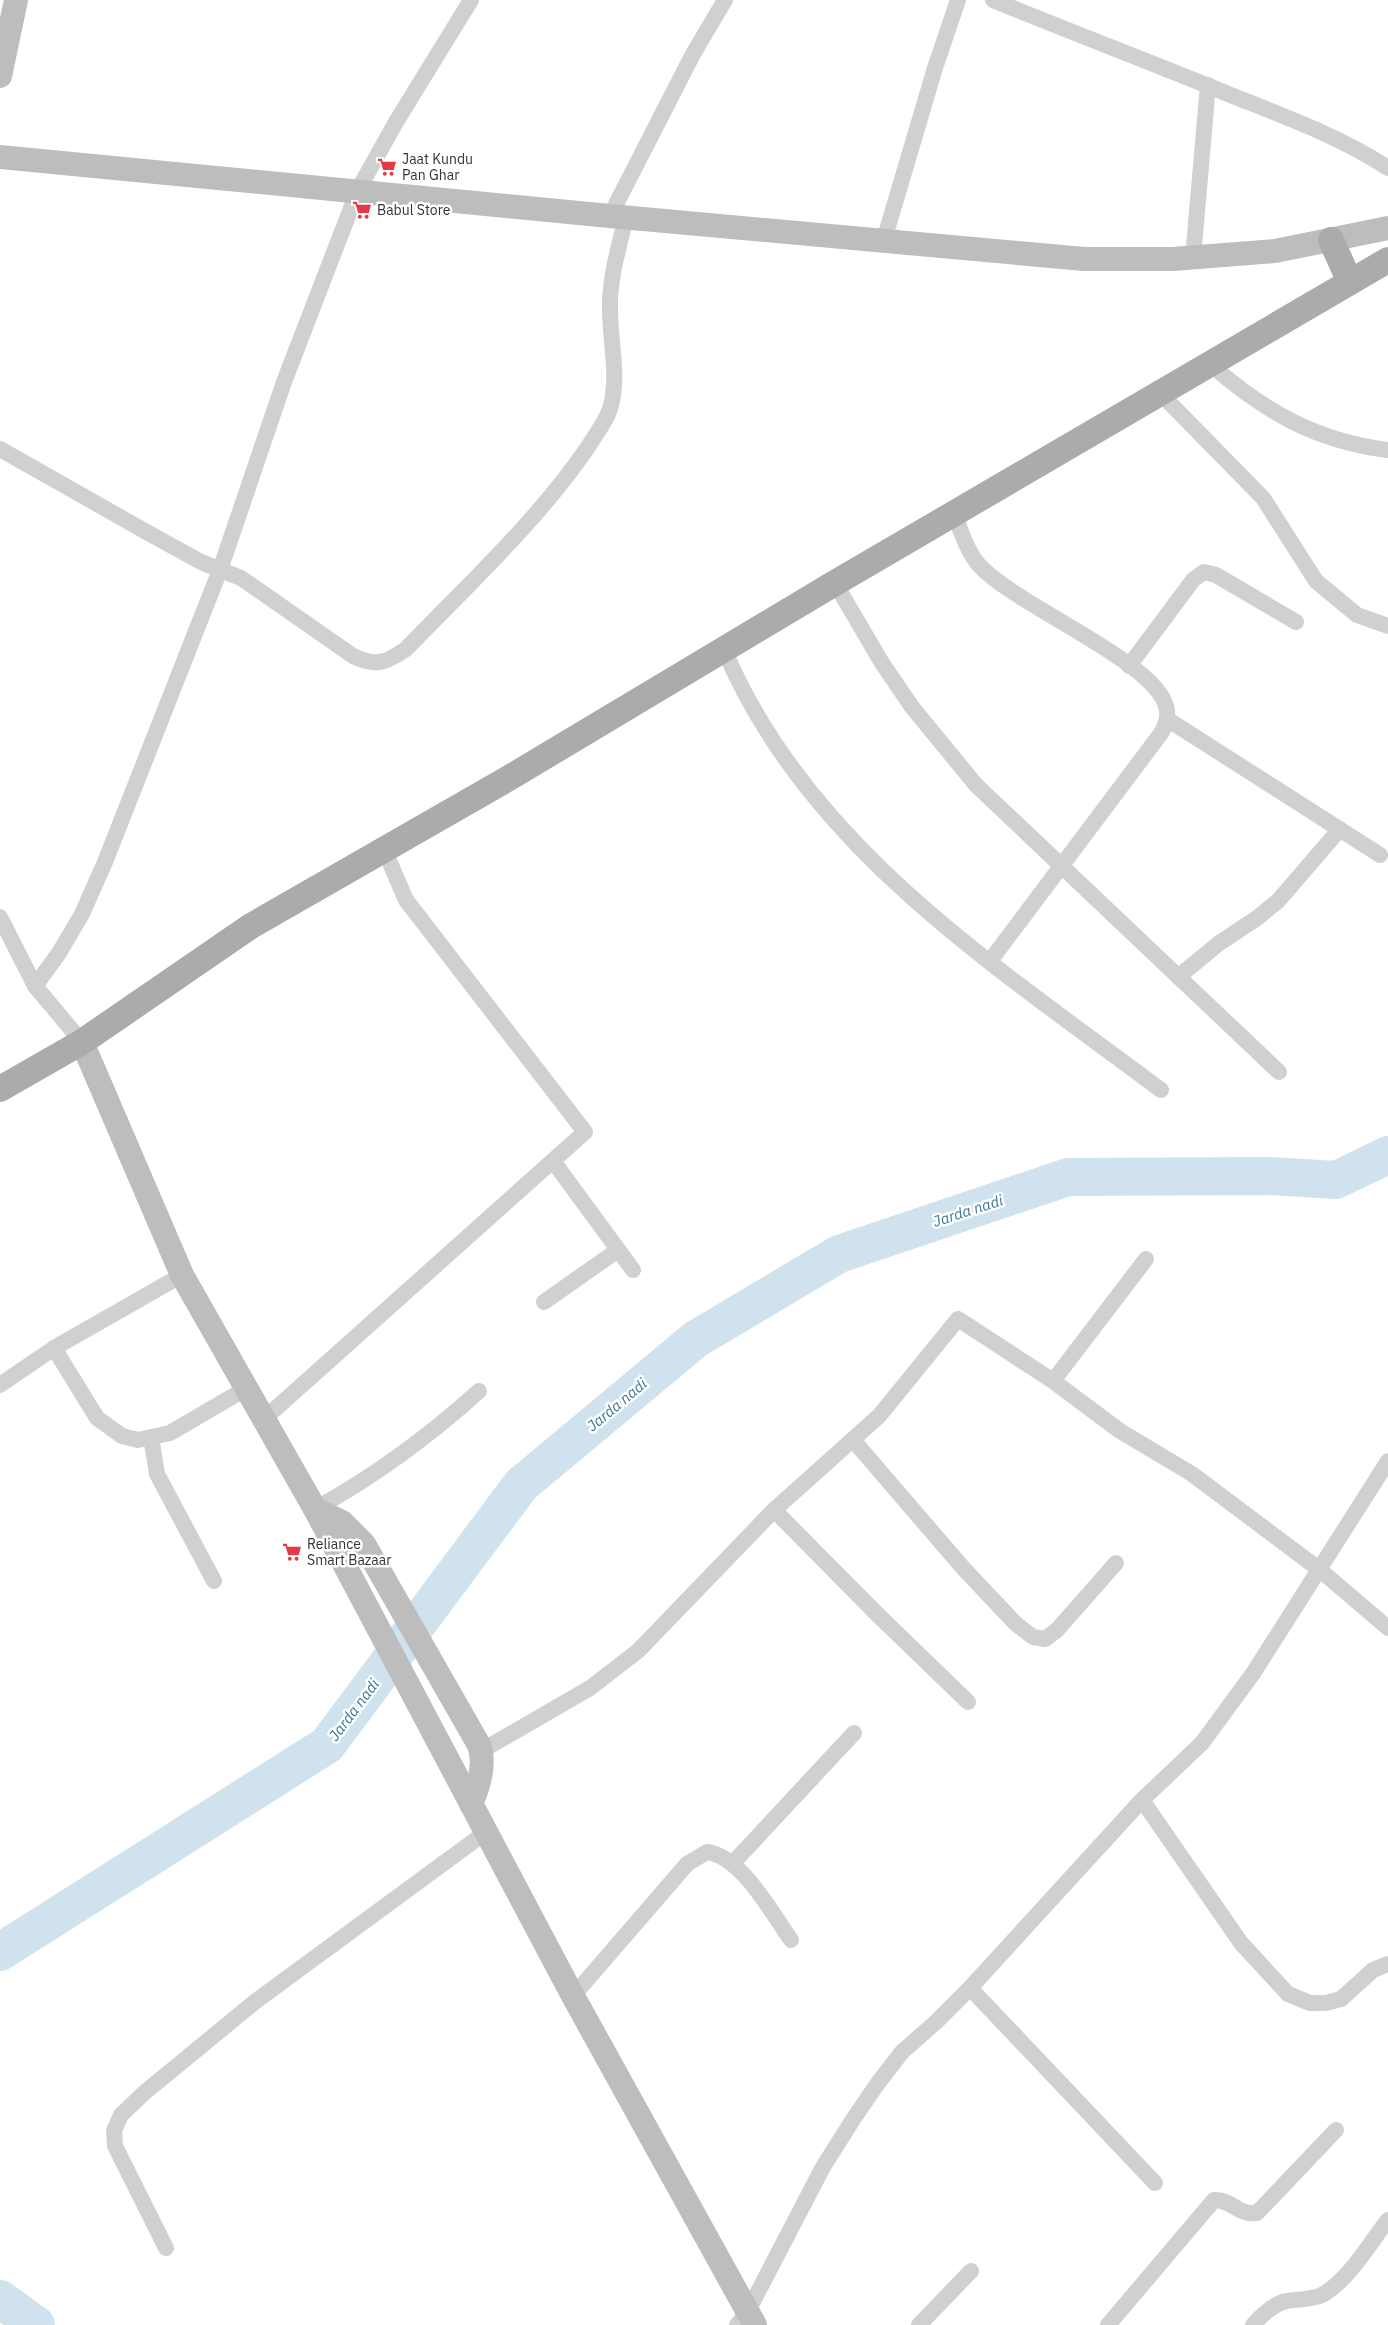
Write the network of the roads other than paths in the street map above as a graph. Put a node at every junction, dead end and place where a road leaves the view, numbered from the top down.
1 (16, 0) edge
2 (471, 0) edge
3 (725, 0) edge
4 (958, 0) edge
5 (993, 0) edge
6 (0, 76) edge
7 (1208, 85) junction
8 (0, 157) edge
9 (1388, 168) edge
10 (358, 190) junction
11 (618, 217) junction
12 (1388, 228) edge
13 (884, 240) junction
14 (1331, 240) junction
15 (1192, 258) junction
16 (1388, 260) edge
17 (1368, 277) edge
18 (1210, 364) junction
19 (1160, 393) junction
20 (0, 448) edge
21 (1388, 450) edge
22 (954, 514) junction
23 (220, 570) junction
24 (835, 583) junction
25 (1296, 622) dead end
26 (1388, 626) edge
27 (724, 649) junction
28 (1130, 666) junction
29 (1168, 719) junction
30 (1340, 829) junction
31 (384, 849) junction
32 (1380, 855) dead end
33 (1060, 866) junction
34 (0, 917) edge
35 (990, 961) junction
36 (1178, 977) junction
37 (35, 986) junction
38 (82, 1042) junction
39 (1279, 1072) dead end
40 (0, 1089) edge
41 (1161, 1090) dead end
42 (553, 1161) junction
43 (618, 1250) junction
44 (1146, 1259) dead end
45 (633, 1270) dead end
46 (182, 1276) junction
47 (544, 1302) dead end
48 (54, 1348) junction
49 (1053, 1381) junction
50 (0, 1385) edge
51 (247, 1388) junction
52 (479, 1390) dead end
53 (264, 1419) junction
54 (152, 1437) junction
55 (853, 1440) junction
56 (1388, 1461) edge
57 (315, 1509) junction
58 (774, 1510) junction
59 (1116, 1563) dead end
60 (1320, 1570) junction
61 (214, 1581) dead end
62 (1388, 1628) edge
63 (968, 1702) dead end
64 (854, 1733) dead end
65 (480, 1748) junction
66 (468, 1800) junction
67 (1142, 1800) junction
68 (486, 1832) junction
69 (733, 1863) junction
70 (791, 1940) dead end
71 (1388, 1964) edge
72 (970, 1988) junction
73 (572, 1996) junction
74 (1336, 2130) dead end
75 (1155, 2183) dead end
76 (1388, 2220) edge
77 (166, 2248) dead end
78 (971, 2272) dead end
79 (747, 2320) edge
80 (919, 2325) edge
81 (1108, 2325) edge
82 (1253, 2325) edge

1 - 6 street
2 - 10 street
3 - 11 street
4 - 13 street
5 - 7 street
7 - 9 street
7 - 15 street
8 - 10 street
10 - 11 street
10 - 23 street
11 - 13 street
11 - 23 street
12 - 14 street
13 - 15 street
14 - 15 street
14 - 17 main road
16 - 17 main road
17 - 18 main road
18 - 19 main road
18 - 21 street
19 - 22 main road
19 - 26 street
20 - 23 street
22 - 24 main road
22 - 28 street
23 - 37 street
24 - 27 main road
24 - 33 street
25 - 28 street
27 - 31 main road
27 - 35 street
28 - 29 street
29 - 30 street
29 - 33 street
30 - 32 street
30 - 36 street
31 - 38 main road
31 - 42 street
33 - 35 street
33 - 36 street
34 - 37 street
35 - 41 street
36 - 39 street
37 - 38 street
38 - 40 main road
38 - 46 street
42 - 43 street
42 - 53 street
43 - 45 street
43 - 47 street
44 - 49 street
46 - 48 street
46 - 51 street
48 - 50 street
48 - 54 street
49 - 55 street
49 - 60 street
51 - 53 street
51 - 54 street
52 - 57 street
53 - 57 street
54 - 61 street
55 - 58 street
55 - 59 street
56 - 60 street
57 - 65 street
57 - 66 street
58 - 63 street
58 - 65 street
60 - 62 street
60 - 67 street
64 - 69 street
65 - 66 street
66 - 68 street
67 - 71 street
67 - 72 street
68 - 73 street
68 - 77 street
69 - 70 street
69 - 73 street
72 - 75 street
72 - 79 street
73 - 79 street
74 - 81 street
76 - 82 street
78 - 80 street

